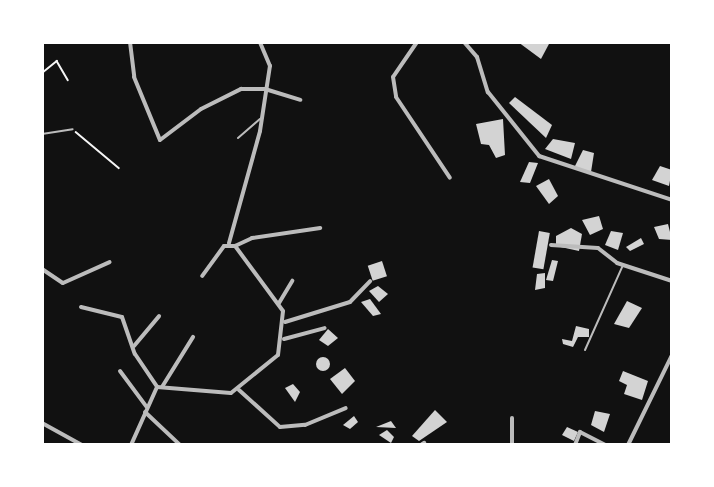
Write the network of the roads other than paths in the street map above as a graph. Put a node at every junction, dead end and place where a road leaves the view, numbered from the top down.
1 (130, 42) edge
2 (260, 42) edge
3 (417, 42) edge
4 (464, 42) edge
5 (265, 89) junction
6 (300, 100) dead end
7 (262, 117) junction
8 (73, 129) road end
9 (42, 134) edge
10 (238, 138) dead end
11 (450, 178) dead end
12 (672, 200) edge
13 (321, 228) dead end
14 (229, 243) junction
15 (551, 245) dead end
16 (235, 246) junction
17 (110, 261) dead end
18 (624, 265) junction
19 (42, 270) edge
20 (202, 276) dead end
21 (370, 280) dead end
22 (292, 281) dead end
23 (672, 281) edge
24 (279, 303) junction
25 (81, 307) dead end
26 (159, 316) dead end
27 (285, 322) junction
28 (325, 328) dead end
29 (193, 337) dead end
30 (284, 339) junction
31 (133, 347) junction
32 (585, 350) dead end
33 (672, 354) edge
34 (120, 371) dead end
35 (160, 387) junction
36 (239, 390) junction
37 (346, 408) dead end
38 (146, 409) junction
39 (512, 418) dead end
40 (42, 423) edge
41 (81, 445) edge
42 (130, 445) edge
43 (180, 445) edge
44 (512, 445) edge
45 (575, 445) edge
46 (605, 445) edge
47 (628, 445) edge

1 - 5 street
2 - 5 street
3 - 11 street
4 - 12 street
5 - 6 street
5 - 7 street
7 - 10 lane
7 - 14 street
8 - 9 lane
13 - 16 street
14 - 16 street
14 - 20 street
15 - 18 street
16 - 24 street
17 - 19 street
18 - 23 street
18 - 32 lane
21 - 27 street
22 - 24 street
24 - 27 street
25 - 31 street
26 - 31 street
27 - 30 street
28 - 30 street
29 - 35 street
30 - 36 street
31 - 35 street
33 - 47 street
34 - 38 street
35 - 36 street
35 - 38 street
36 - 37 street
38 - 42 street
38 - 43 street
39 - 44 street
40 - 41 street
45 - 46 street

